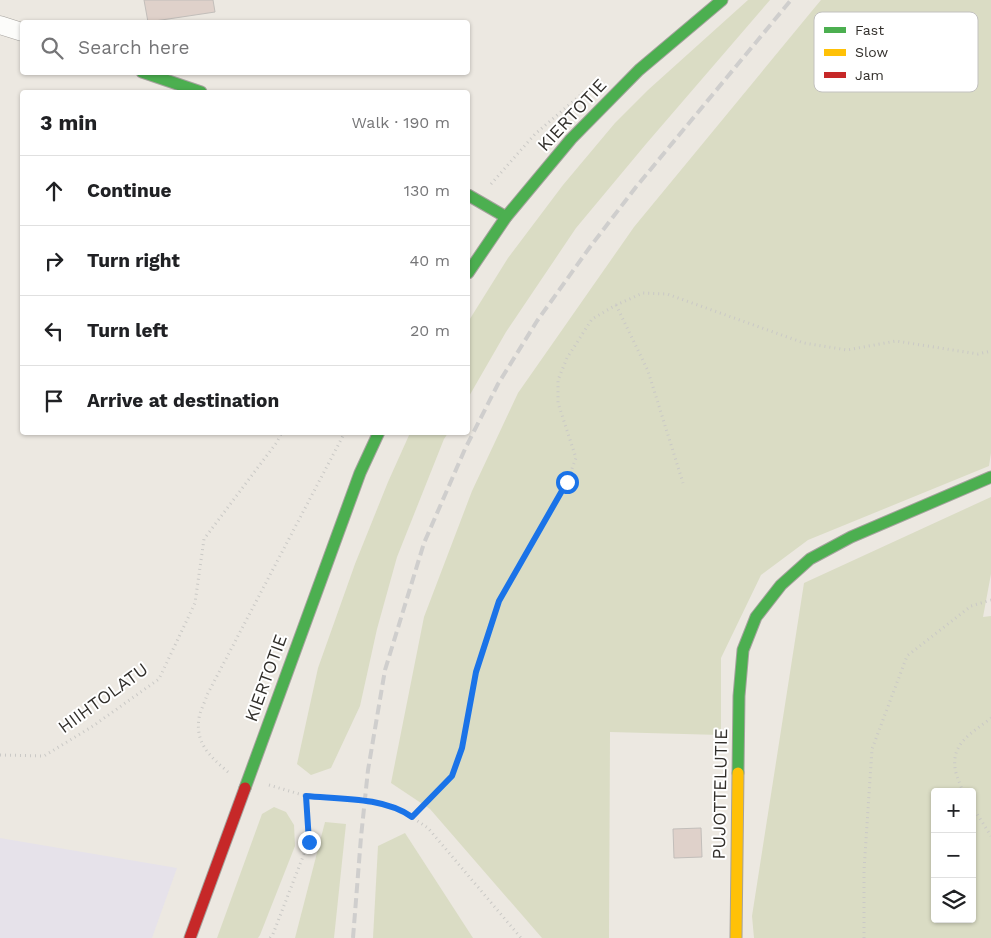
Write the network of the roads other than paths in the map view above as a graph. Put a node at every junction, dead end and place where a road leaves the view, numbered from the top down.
1 (722, 0) edge
2 (0, 25) edge
3 (20, 31) edge
4 (151, 75) edge
5 (195, 90) edge
6 (470, 196) edge
7 (506, 217) junction
8 (470, 270) edge
9 (378, 435) edge
10 (991, 477) edge
11 (190, 938) edge
12 (736, 938) edge

1 - 7 street, KIERTOTIE
2 - 3 street
4 - 5 street
6 - 7 street
7 - 8 street, KIERTOTIE
9 - 11 street, KIERTOTIE
10 - 12 street, PUJOTTELUTIE

